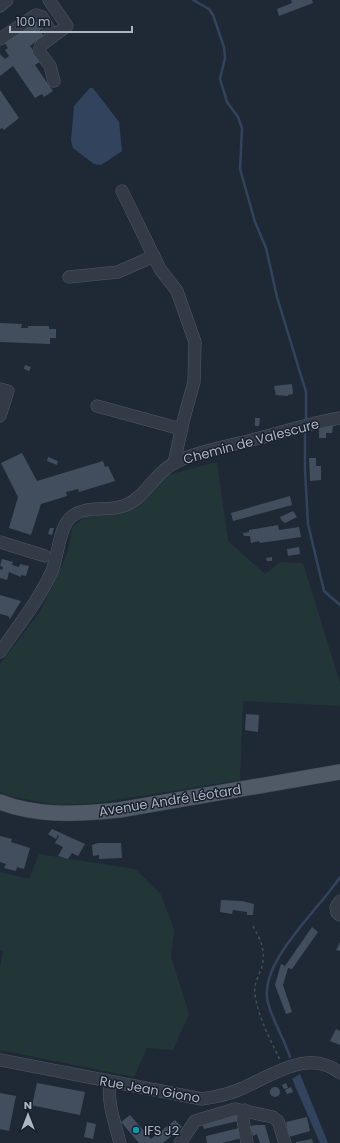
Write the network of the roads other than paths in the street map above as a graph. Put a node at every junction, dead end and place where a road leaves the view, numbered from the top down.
1 (8, 0) edge
2 (49, 0) edge
3 (0, 6) edge
4 (53, 36) junction
5 (0, 40) edge
6 (54, 81) dead end
7 (122, 191) dead end
8 (154, 256) junction
9 (69, 277) dead end
10 (0, 389) edge
11 (97, 406) dead end
12 (0, 413) edge
13 (340, 418) edge
14 (181, 429) junction
15 (174, 462) junction
16 (0, 542) edge
17 (45, 556) dead end
18 (0, 652) edge
19 (340, 772) edge
20 (0, 802) edge
21 (340, 901) edge
22 (340, 915) edge
23 (0, 1060) edge
24 (340, 1073) edge
25 (110, 1082) junction
26 (245, 1110) junction
27 (120, 1143) edge
28 (180, 1143) edge
29 (247, 1143) edge
30 (285, 1143) edge

1 - 3 street
2 - 4 street
4 - 5 street
4 - 6 street
7 - 8 street
8 - 9 street
8 - 14 street
10 - 12 street
11 - 14 street
13 - 15 street, Chemin de Valescure
14 - 15 street
15 - 18 street, Chemin de Valescure
16 - 17 street
19 - 20 main road, Avenue André Léotard
21 - 22 street
23 - 25 street, Rue Jean Giono
24 - 25 street, Rue Jean Giono
25 - 27 street
26 - 28 street
26 - 29 street
26 - 30 street

